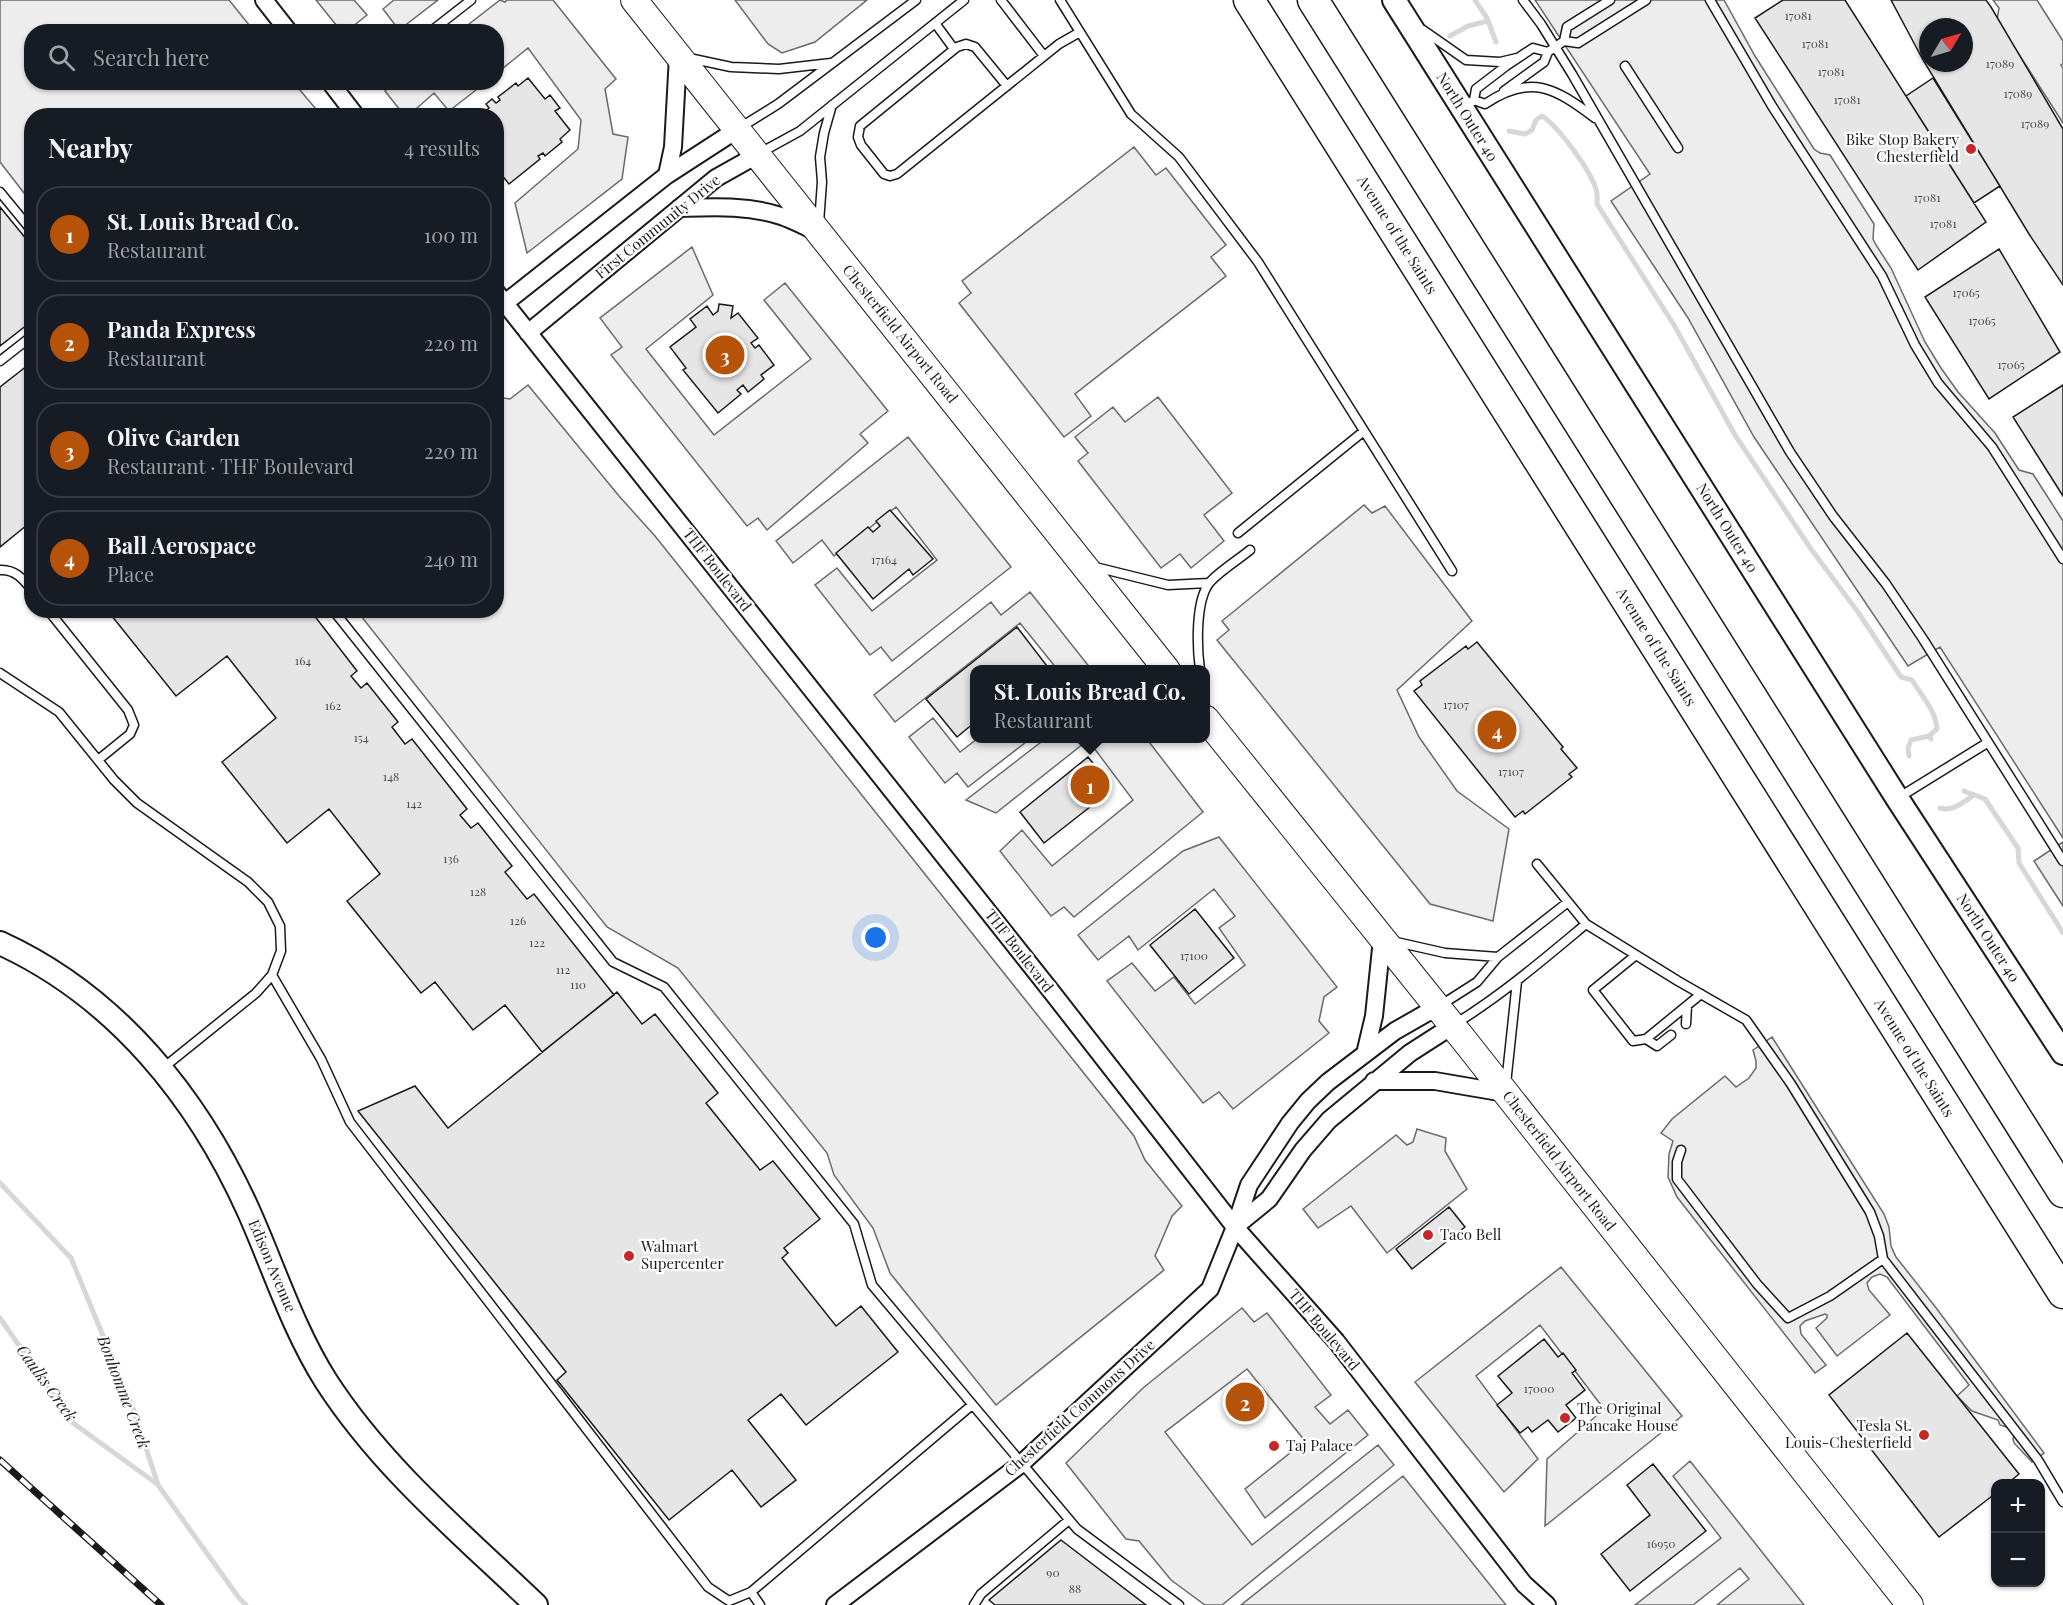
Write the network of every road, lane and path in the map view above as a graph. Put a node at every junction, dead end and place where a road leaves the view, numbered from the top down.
1 (264, 0) edge
2 (471, 0) edge
3 (634, 0) edge
4 (916, 0) edge
5 (964, 0) edge
6 (1001, 0) edge
7 (1060, 0) edge
8 (1230, 0) edge
9 (1250, 0) edge
10 (1313, 0) edge
11 (1396, 0) edge
12 (1523, 0) edge
13 (1610, 0) edge
14 (1646, 0) edge
15 (1710, 0) edge
16 (935, 23) junction
17 (283, 24) edge
18 (440, 24) edge
19 (1080, 32) junction
20 (1564, 41) junction
21 (954, 49) junction
22 (1551, 50) junction
23 (678, 56) junction
24 (1044, 56) junction
25 (1517, 58) junction
26 (831, 63) junction
27 (1625, 66) dead end
28 (1302, 84) junction
29 (1007, 86) junction
30 (336, 90) edge
31 (1504, 91) junction
32 (832, 104) junction
33 (1468, 104) junction
34 (350, 108) edge
35 (1600, 122) junction
36 (739, 128) junction
37 (1678, 148) dead end
38 (757, 155) junction
39 (667, 175) junction
40 (0, 192) edge
41 (679, 208) junction
42 (24, 221) edge
43 (819, 232) junction
44 (504, 296) edge
45 (504, 302) edge
46 (528, 333) junction
47 (24, 342) edge
48 (0, 361) edge
49 (1364, 431) junction
50 (1238, 533) dead end
51 (1251, 550) dead end
52 (2063, 559) edge
53 (1083, 564) junction
54 (0, 570) edge
55 (1452, 571) dead end
56 (24, 581) edge
57 (1209, 583) junction
58 (54, 618) edge
59 (339, 618) edge
60 (1164, 665) edge
61 (1200, 665) edge
62 (0, 673) edge
63 (1210, 722) edge
64 (1988, 743) junction
65 (98, 760) junction
66 (1898, 798) junction
67 (2063, 861) edge
68 (1537, 864) dead end
69 (1568, 902) junction
70 (1586, 924) junction
71 (1382, 939) junction
72 (0, 943) edge
73 (1636, 955) junction
74 (1498, 957) junction
75 (272, 975) junction
76 (1517, 981) junction
77 (1701, 994) junction
78 (1687, 1006) junction
79 (1444, 1017) junction
80 (1686, 1024) dead end
81 (1671, 1035) dead end
82 (1646, 1039) junction
83 (2063, 1053) edge
84 (1365, 1054) junction
85 (163, 1068) junction
86 (1374, 1081) junction
87 (1505, 1093) junction
88 (1681, 1150) dead end
89 (2063, 1192) edge
90 (1235, 1227) junction
91 (1883, 1259) junction
92 (2063, 1293) edge
93 (972, 1405) junction
94 (1021, 1464) junction
95 (2063, 1502) edge
96 (1069, 1520) junction
97 (751, 1592) junction
98 (1908, 1603) edge
99 (536, 1605) edge
100 (760, 1605) edge
101 (835, 1605) edge
102 (974, 1605) edge
103 (1179, 1605) edge
104 (1547, 1605) edge

1 - 17 street
2 - 18 lane
3 - 23 main road, Chesterfield Airport Road
4 - 26 lane, First Community Drive
5 - 16 lane, First Community Drive
6 - 24 lane
7 - 19 lane
8 - 28 highway
9 - 28 highway, Avenue of the Saints
10 - 89 highway
11 - 25 lane
11 - 33 street, North Outer 40
12 - 22 lane
13 - 20 lane
14 - 20 lane
15 - 52 lane
16 - 21 lane
16 - 32 lane, First Community Drive
19 - 24 lane
19 - 49 lane
20 - 22 lane
21 - 29 lane
21 - 29 lane
22 - 25 lane
22 - 31 lane
22 - 35 lane
23 - 26 lane
23 - 36 main road, Chesterfield Airport Road
23 - 39 street
24 - 29 lane
25 - 33 lane
26 - 36 lane, First Community Drive
27 - 37 lane
28 - 92 highway, Avenue of the Saints
30 - 34 street
31 - 33 lane
31 - 35 lane
32 - 38 lane, First Community Drive
32 - 43 lane
33 - 66 street, North Outer 40
35 - 64 lane
36 - 38 main road, Chesterfield Airport Road
36 - 39 street, First Community Drive
38 - 41 street, First Community Drive
38 - 43 main road, Chesterfield Airport Road
39 - 44 street, First Community Drive
40 - 42 lane
41 - 43 street
41 - 46 street, First Community Drive
43 - 53 main road, Chesterfield Airport Road
45 - 46 street, THF Boulevard
46 - 90 street, THF Boulevard
47 - 48 lane
49 - 50 lane
49 - 55 lane
51 - 57 lane
53 - 57 lane
53 - 60 main road, Chesterfield Airport Road
54 - 56 lane
57 - 61 lane
58 - 65 lane
59 - 93 lane
62 - 65 lane
63 - 71 main road, Chesterfield Airport Road
64 - 66 lane
64 - 67 lane
65 - 75 lane
66 - 83 street, North Outer 40
68 - 69 lane
69 - 70 lane
69 - 74 lane
70 - 73 lane
70 - 76 lane
71 - 74 lane
71 - 79 main road, Chesterfield Airport Road
71 - 84 street
72 - 85 street, Edison Avenue
73 - 77 lane
73 - 82 lane
74 - 79 lane
75 - 85 lane
75 - 97 lane
76 - 79 lane
76 - 87 lane
77 - 78 lane
77 - 91 lane
78 - 80 lane
78 - 82 lane
79 - 84 street, Chesterfield Commons Drive
79 - 86 street, Chesterfield Commons Drive
79 - 87 main road, Chesterfield Airport Road
81 - 82 lane
84 - 90 street, Chesterfield Commons Drive
85 - 99 street, Edison Avenue
86 - 87 street
86 - 90 street, Chesterfield Commons Drive
87 - 98 main road, Chesterfield Airport Road
88 - 91 lane
90 - 94 street, Chesterfield Commons Drive
90 - 104 street, THF Boulevard
91 - 95 lane
93 - 94 lane
93 - 97 lane
94 - 96 lane
94 - 101 street, Chesterfield Commons Drive
96 - 102 lane
96 - 103 lane
97 - 100 lane

